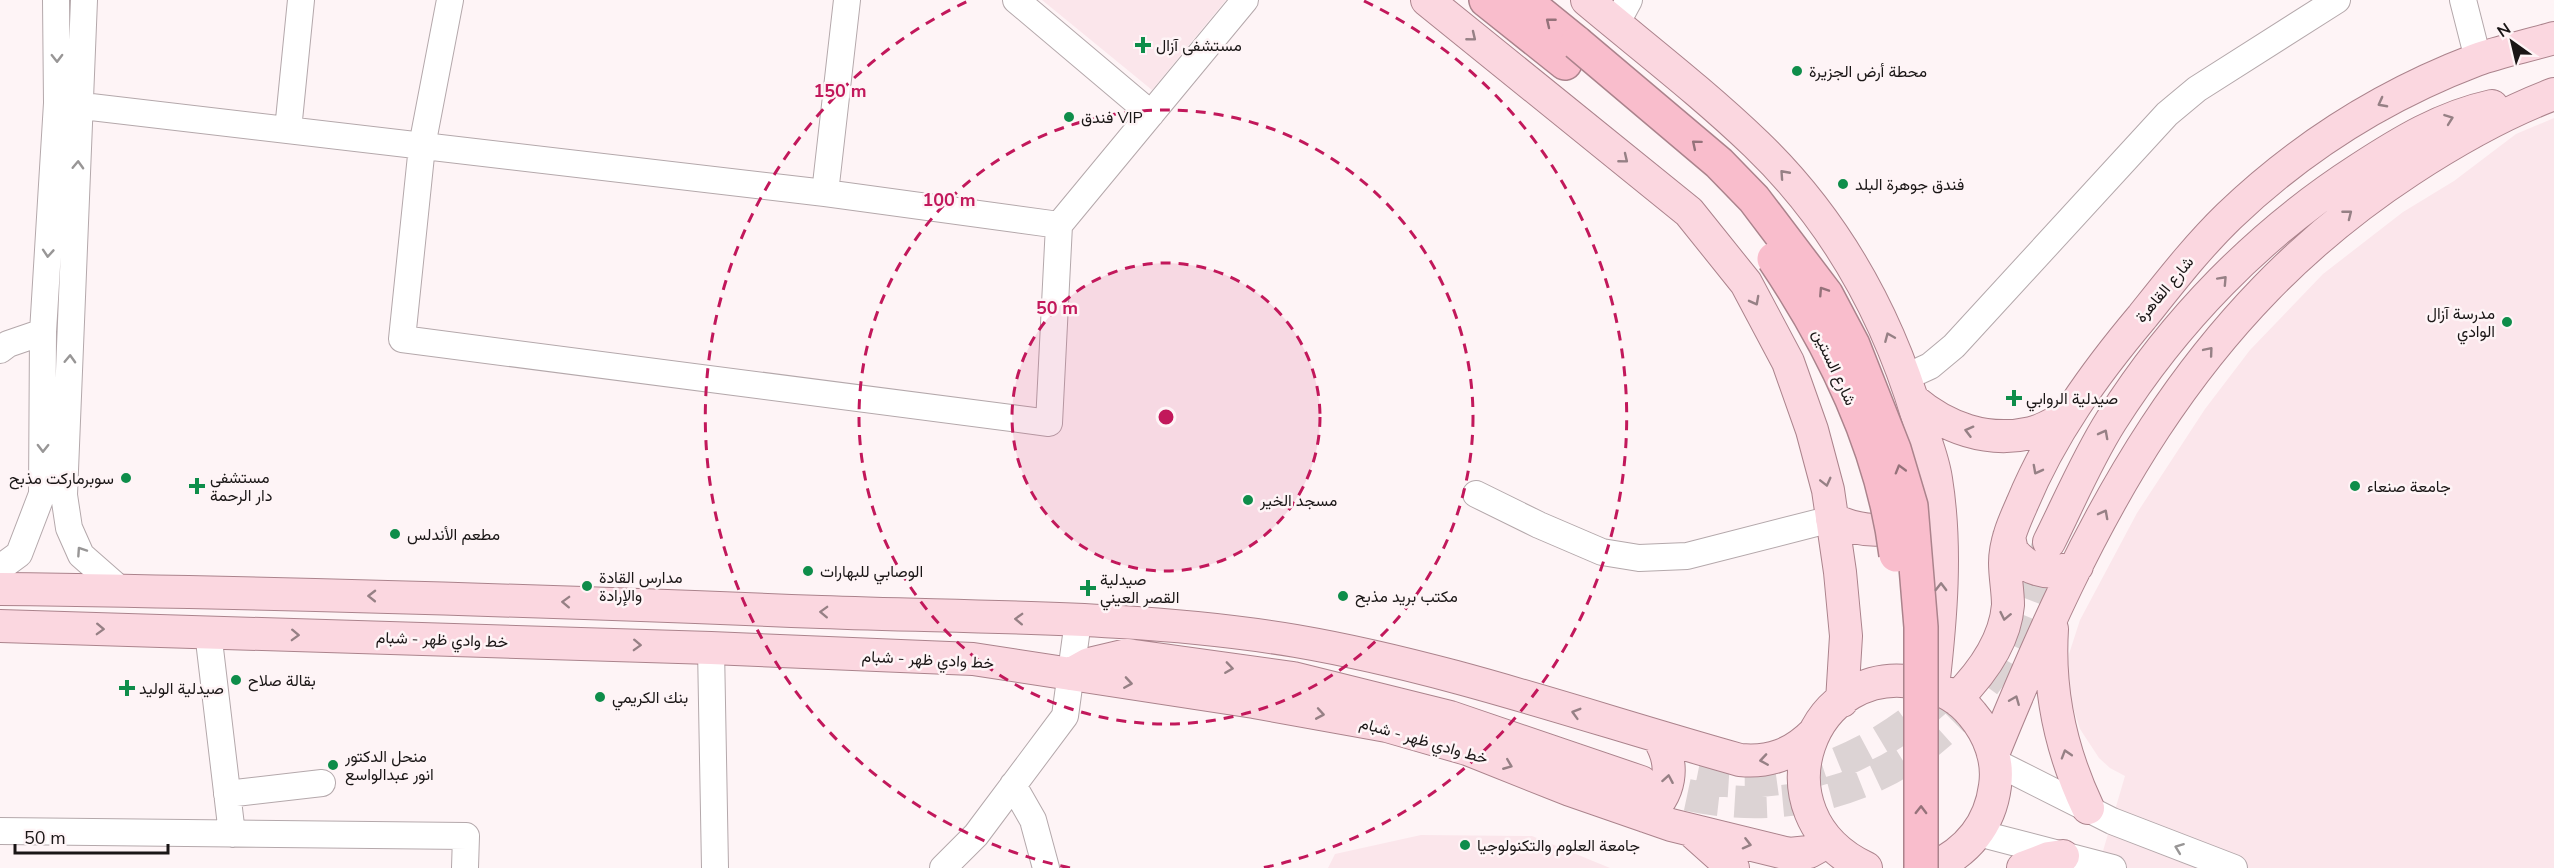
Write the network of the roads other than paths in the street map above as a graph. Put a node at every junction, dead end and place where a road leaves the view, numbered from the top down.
1 (56, 0) edge
2 (84, 0) edge
3 (301, 0) edge
4 (450, 0) edge
5 (847, 0) edge
6 (1016, 0) edge
7 (1245, 0) edge
8 (1427, 0) edge
9 (1486, 0) edge
10 (1524, 0) edge
11 (1587, 0) edge
12 (2337, 0) edge
13 (2463, 0) edge
14 (1623, 12) edge
15 (2554, 38) edge
16 (1571, 53) junction
17 (2478, 59) junction
18 (2545, 97) edge
19 (69, 104) junction
20 (1151, 114) junction
21 (288, 130) junction
22 (423, 146) junction
23 (825, 193) junction
24 (1059, 225) junction
25 (43, 332) junction
26 (0, 350) edge
27 (1909, 389) junction
28 (2065, 418) junction
29 (1476, 494) dead end
30 (1938, 501) junction
31 (1832, 519) junction
32 (2030, 537) junction
33 (2077, 566) junction
34 (0, 568) edge
35 (0, 589) edge
36 (66, 590) junction
37 (122, 591) junction
38 (460, 598) junction
39 (2052, 616) junction
40 (1078, 621) junction
41 (0, 626) edge
42 (66, 628) junction
43 (208, 632) junction
44 (461, 639) junction
45 (711, 648) junction
46 (1070, 674) junction
47 (1944, 693) junction
48 (1842, 701) junction
49 (1814, 733) junction
50 (1994, 758) junction
51 (1648, 761) junction
52 (322, 783) dead end
53 (1013, 785) junction
54 (227, 794) junction
55 (2088, 808) junction
56 (1645, 816) junction
57 (1691, 830) junction
58 (0, 831) edge
59 (1978, 833) junction
60 (232, 834) junction
61 (1830, 852) edge
62 (2063, 856) junction
63 (465, 868) edge
64 (715, 868) edge
65 (943, 868) edge
66 (1046, 868) edge
67 (1733, 868) edge
68 (1866, 868) edge
69 (1898, 868) edge
70 (1921, 868) edge
71 (1932, 868) edge
72 (1978, 868) edge
73 (2024, 868) edge
74 (2113, 868) edge
75 (2234, 868) edge

1 -> 19 street
2 - 19 street
3 - 21 street
4 - 22 street
5 - 23 street
6 - 20 street
7 - 20 street
8 -> 31 main road
9 - 16 highway, شارع الستين
16 -> 10 highway, شارع الستين
11 - 14 main road
12 - 27 street
13 - 17 street
27 -> 14 main road
15 - 17 main road, شارع القاهرة
16 - 69 highway, شارع الستين, bridge
70 -> 16 highway, شارع الستين, bridge
17 -> 28 main road, شارع القاهرة
17 - 32 main road
32 -> 18 main road
33 -> 18 main road
19 - 21 street
19 -> 25 street
37 -> 19 street
20 - 24 street
21 - 22 street
22 - 23 street
22 - 24 street
23 - 24 street
25 - 26 street
25 -> 34 street
28 -> 27 main road
27 - 30 main road
28 -> 32 main road, شارع القاهرة
29 - 31 street
30 - 31 main road
47 -> 30 main road
31 - 48 main road
32 - 33 main road
32 -> 47 main road, شارع القاهرة
33 - 39 main road
35 - 36 main road
36 - 37 main road
36 - 42 main road
38 -> 37 main road
40 -> 38 main road
38 - 44 main road
50 -> 39 main road
55 -> 39 main road
40 - 46 street
51 -> 40 main road
41 - 42 main road, خط وادي ظهر - شبام
42 -> 43 main road, خط وادي ظهر - شبام
43 -> 44 main road, خط وادي ظهر - شبام
43 - 54 street
44 -> 45 main road, خط وادي ظهر - شبام
45 - 46 main road, خط وادي ظهر - شبام
45 - 64 street
46 -> 51 main road
46 - 53 street
46 -> 56 main road, خط وادي ظهر - شبام
47 - 48 main road
47 - 50 main road
48 - 49 main road
49 -> 51 main road
49 - 61 main road
50 - 55 street
50 - 59 main road
56 -> 51 main road
52 - 54 street
53 - 65 street
53 - 66 street
54 - 60 street
75 -> 55 street
56 - 57 main road, خط وادي ظهر - شبام
57 -> 61 main road, خط وادي ظهر - شبام
57 - 67 main road
58 - 60 street
59 - 62 street
59 - 71 main road
59 - 72 main road
60 - 63 street
61 - 68 main road
62 - 73 main road
62 - 74 street

